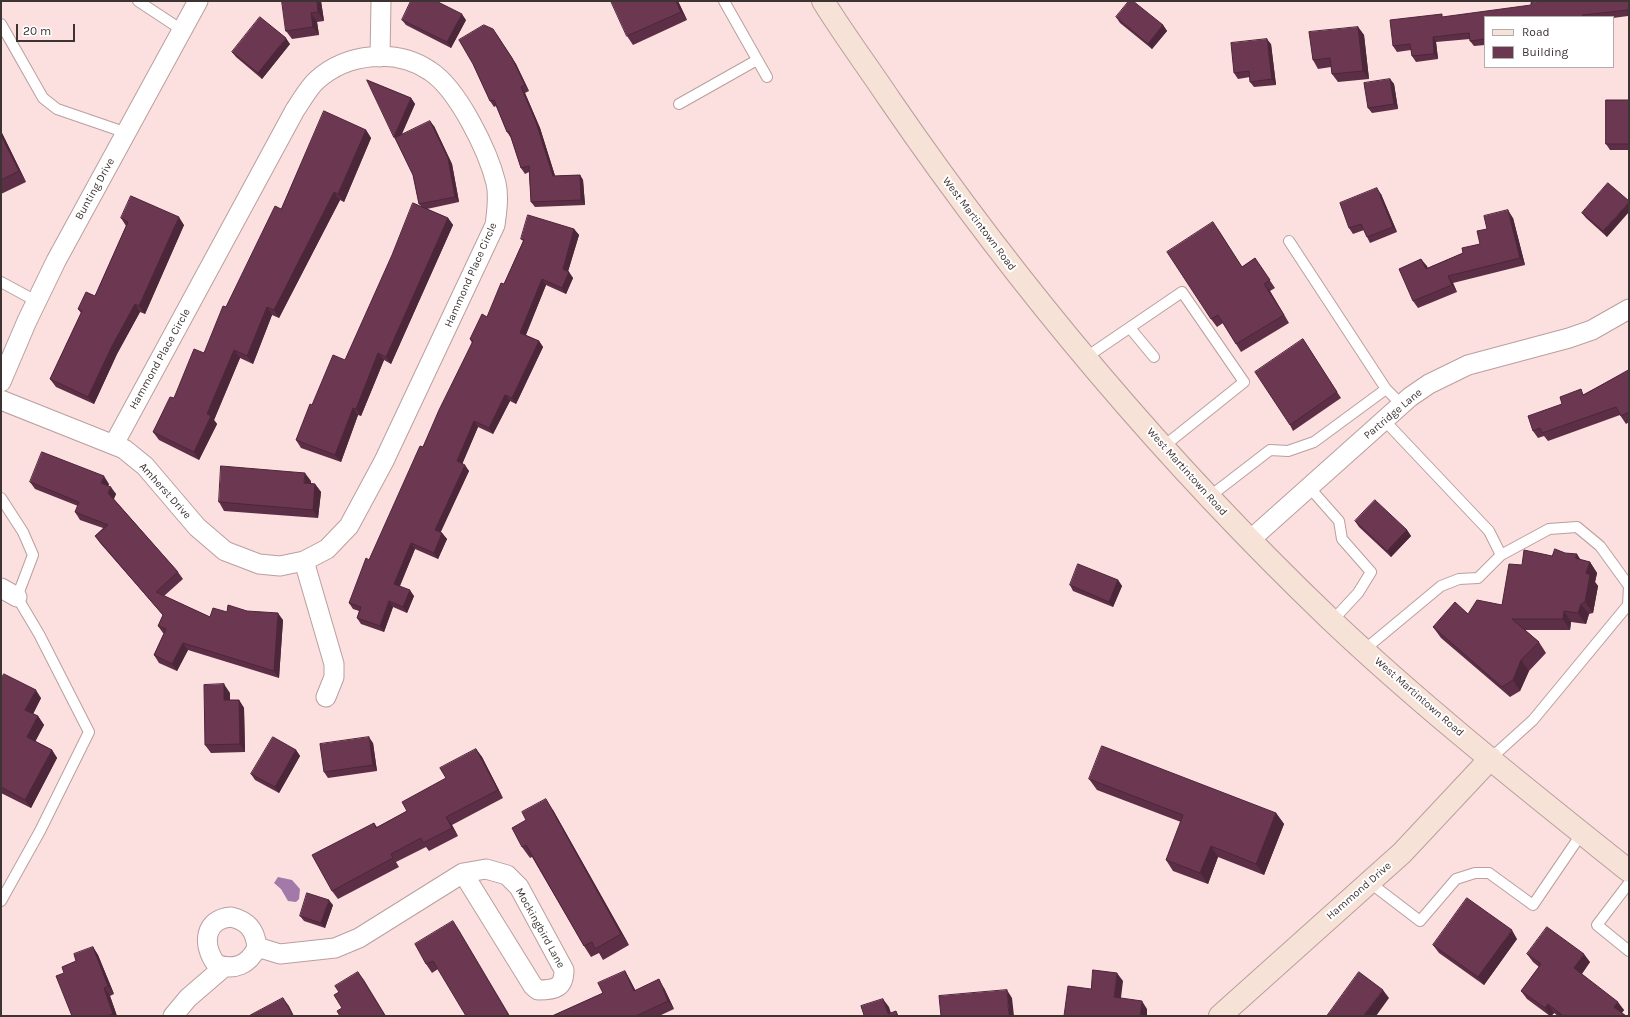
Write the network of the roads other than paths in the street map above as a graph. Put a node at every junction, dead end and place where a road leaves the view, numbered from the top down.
1 (138, 1) edge
2 (198, 1) edge
3 (381, 1) edge
4 (724, 1) edge
5 (823, 1) edge
6 (1, 24) edge
7 (182, 30) junction
8 (380, 57) junction
9 (757, 60) junction
10 (766, 77) dead end
11 (679, 104) dead end
12 (127, 133) junction
13 (1288, 241) dead end
14 (1, 282) edge
15 (36, 301) junction
16 (1629, 309) edge
17 (1130, 328) junction
18 (1154, 357) dead end
19 (1085, 358) junction
20 (1, 382) edge
21 (1386, 389) junction
22 (1, 400) edge
23 (1402, 405) junction
24 (1384, 420) junction
25 (114, 444) junction
26 (1164, 446) junction
27 (1309, 487) junction
28 (1209, 497) junction
29 (1, 498) edge
30 (1250, 540) junction
31 (1500, 555) junction
32 (304, 561) junction
33 (257, 563) joint
34 (9, 592) edge
35 (1332, 621) junction
36 (1364, 650) junction
37 (326, 697) dead end
38 (1491, 758) junction
39 (1582, 833) junction
40 (1629, 871) edge
41 (463, 873) junction
42 (1369, 882) junction
43 (1629, 884) edge
44 (1, 901) edge
45 (257, 947) junction
46 (1629, 951) edge
47 (224, 967) junction
48 (173, 1016) edge
49 (1220, 1016) edge

1 - 7 lane
2 - 7 street, Bunting Drive
3 - 8 street
4 - 9 lane
5 - 19 main road, West Martintown Road
6 - 12 lane
7 - 12 street, Bunting Drive
8 - 25 street, Hammond Place Circle
8 - 32 street, Hammond Place Circle
9 - 10 lane
9 - 11 lane
12 - 15 street, Bunting Drive
13 - 21 lane
14 - 15 lane
15 - 20 street, Bunting Drive
16 - 23 street, Partridge Lane
17 - 18 lane
17 - 19 lane
17 - 26 lane
19 - 26 main road, West Martintown Road
21 - 23 lane
21 - 28 lane
22 - 25 street, Amherst Drive
23 - 24 street, Partridge Lane
24 - 27 street, Partridge Lane
24 - 31 lane
25 - 33 street, Amherst Drive
26 - 28 main road, West Martintown Road
27 - 30 street, Partridge Lane
27 - 35 lane
28 - 30 main road, West Martintown Road
29 - 34 lane
30 - 35 main road, West Martintown Road
31 - 36 lane
31 - 38 lane
32 - 33 street, Hammond Place Circle
32 - 37 street
34 - 44 lane
35 - 36 main road, West Martintown Road
36 - 38 main road, West Martintown Road
38 - 39 main road, West Martintown Road
38 - 42 main road, Hammond Drive
39 - 40 main road, West Martintown Road
39 - 42 lane
41 - 41 street, Mockingbird Lane
41 - 45 street, Mockingbird Lane
42 - 49 main road, Hammond Drive
43 - 46 lane
45 - 47 street
45 - 47 street
47 - 48 street

